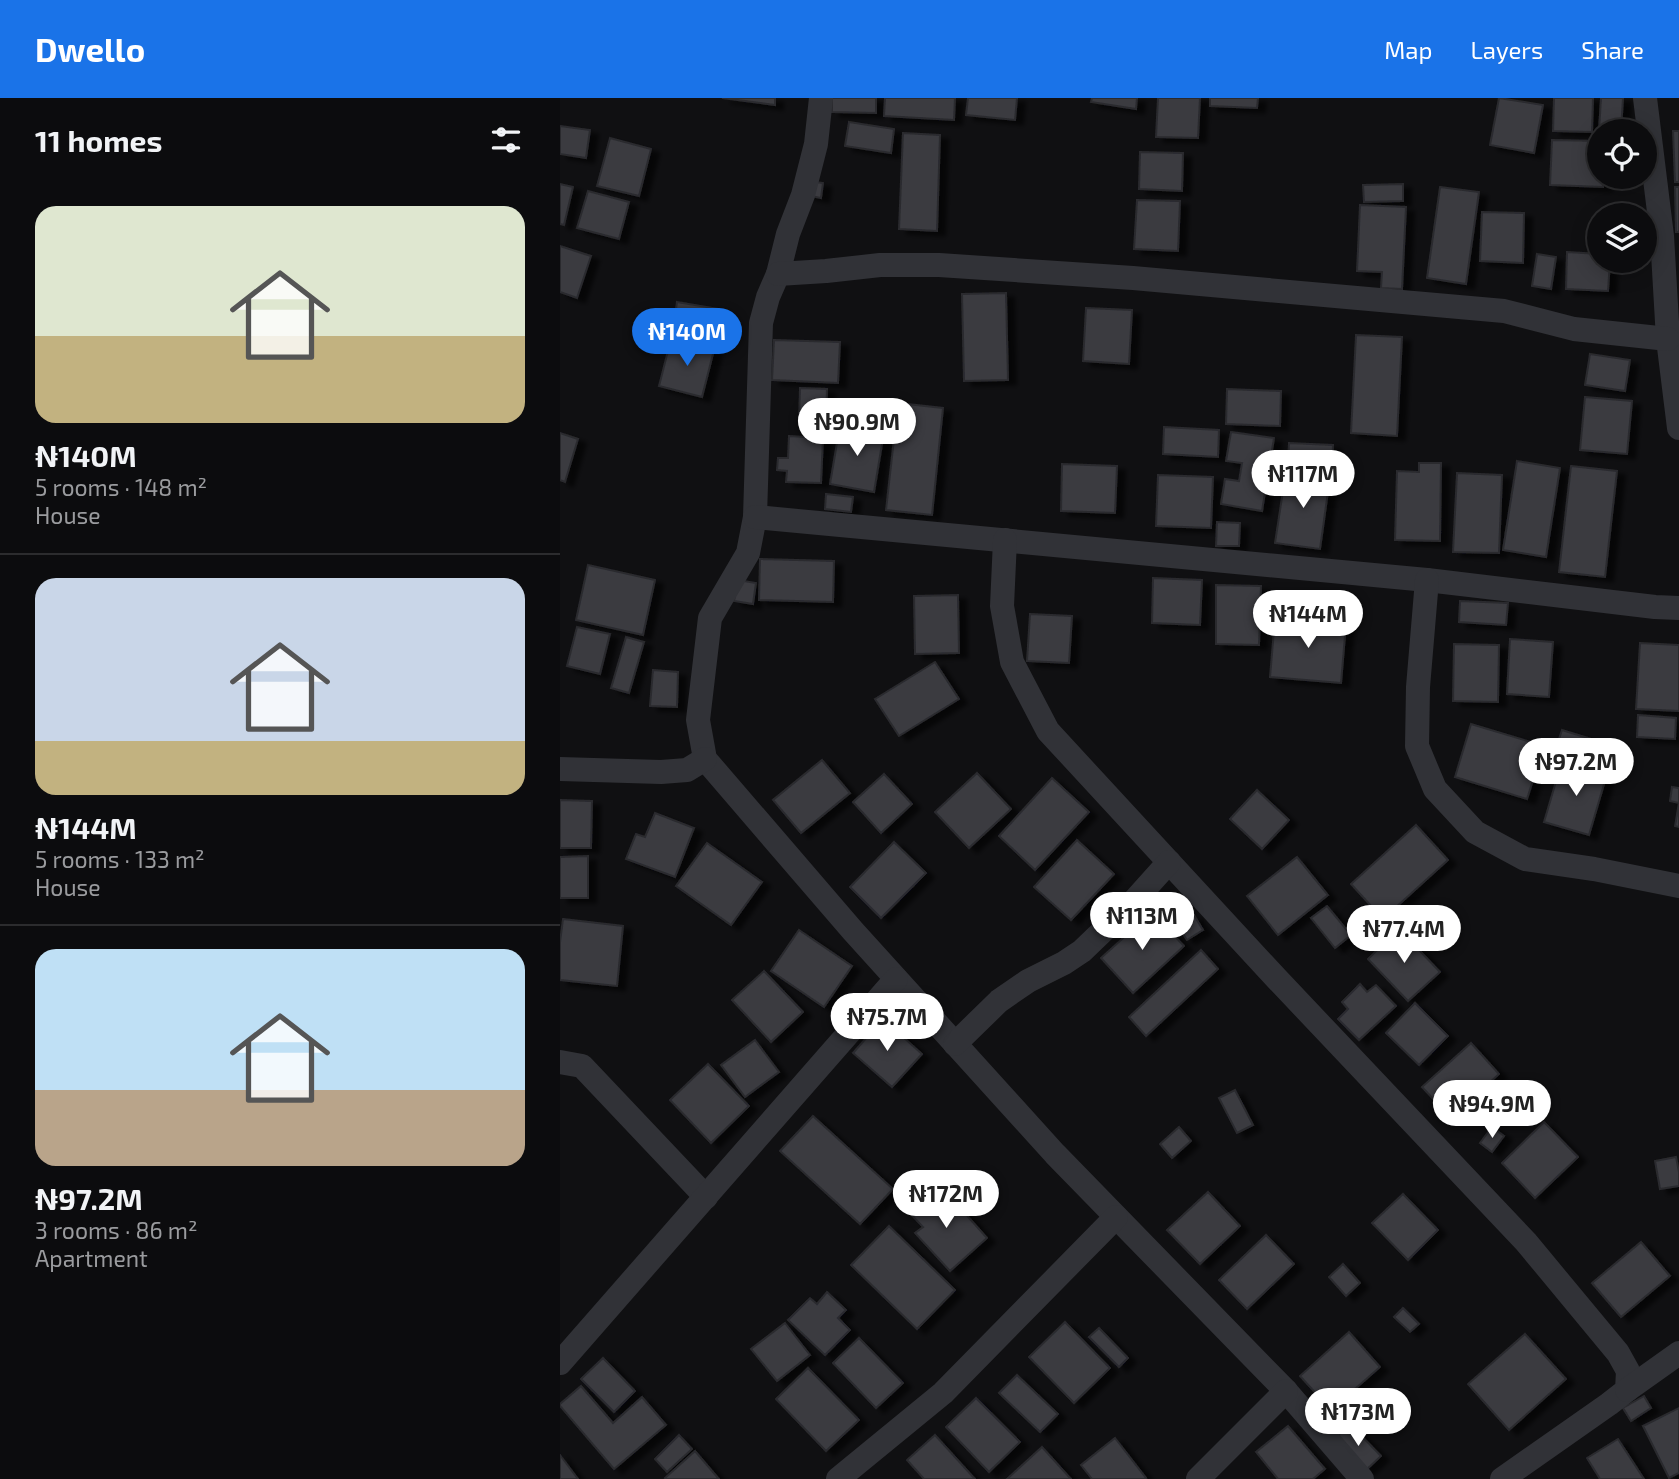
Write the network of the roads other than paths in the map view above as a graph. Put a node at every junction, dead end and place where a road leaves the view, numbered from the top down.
1 (821, 98) edge
2 (1645, 98) edge
3 (778, 274) junction
4 (1668, 339) junction
5 (1679, 428) edge
6 (755, 517) junction
7 (1005, 540) junction
8 (1427, 579) junction
9 (1679, 608) edge
10 (705, 760) junction
11 (560, 769) edge
12 (1169, 862) junction
13 (1679, 886) edge
14 (897, 979) junction
15 (955, 1044) junction
16 (560, 1062) edge
17 (706, 1196) junction
18 (1116, 1217) junction
19 (1679, 1353) edge
20 (560, 1363) edge
21 (1627, 1390) junction
22 (1286, 1391) junction
23 (838, 1479) edge
24 (1198, 1479) edge
25 (1362, 1479) edge
26 (1502, 1479) edge

1 - 3 street
2 - 4 street
3 - 4 street
3 - 6 street
4 - 5 street
6 - 7 street
6 - 10 street
7 - 8 street
7 - 12 street
8 - 9 street
8 - 13 street
10 - 11 street
10 - 14 street
12 - 15 street
12 - 21 street
14 - 15 street
14 - 17 street
15 - 18 street
16 - 17 street
17 - 20 street
18 - 22 street
18 - 23 street
19 - 21 street
21 - 26 street
22 - 24 street
22 - 25 street

